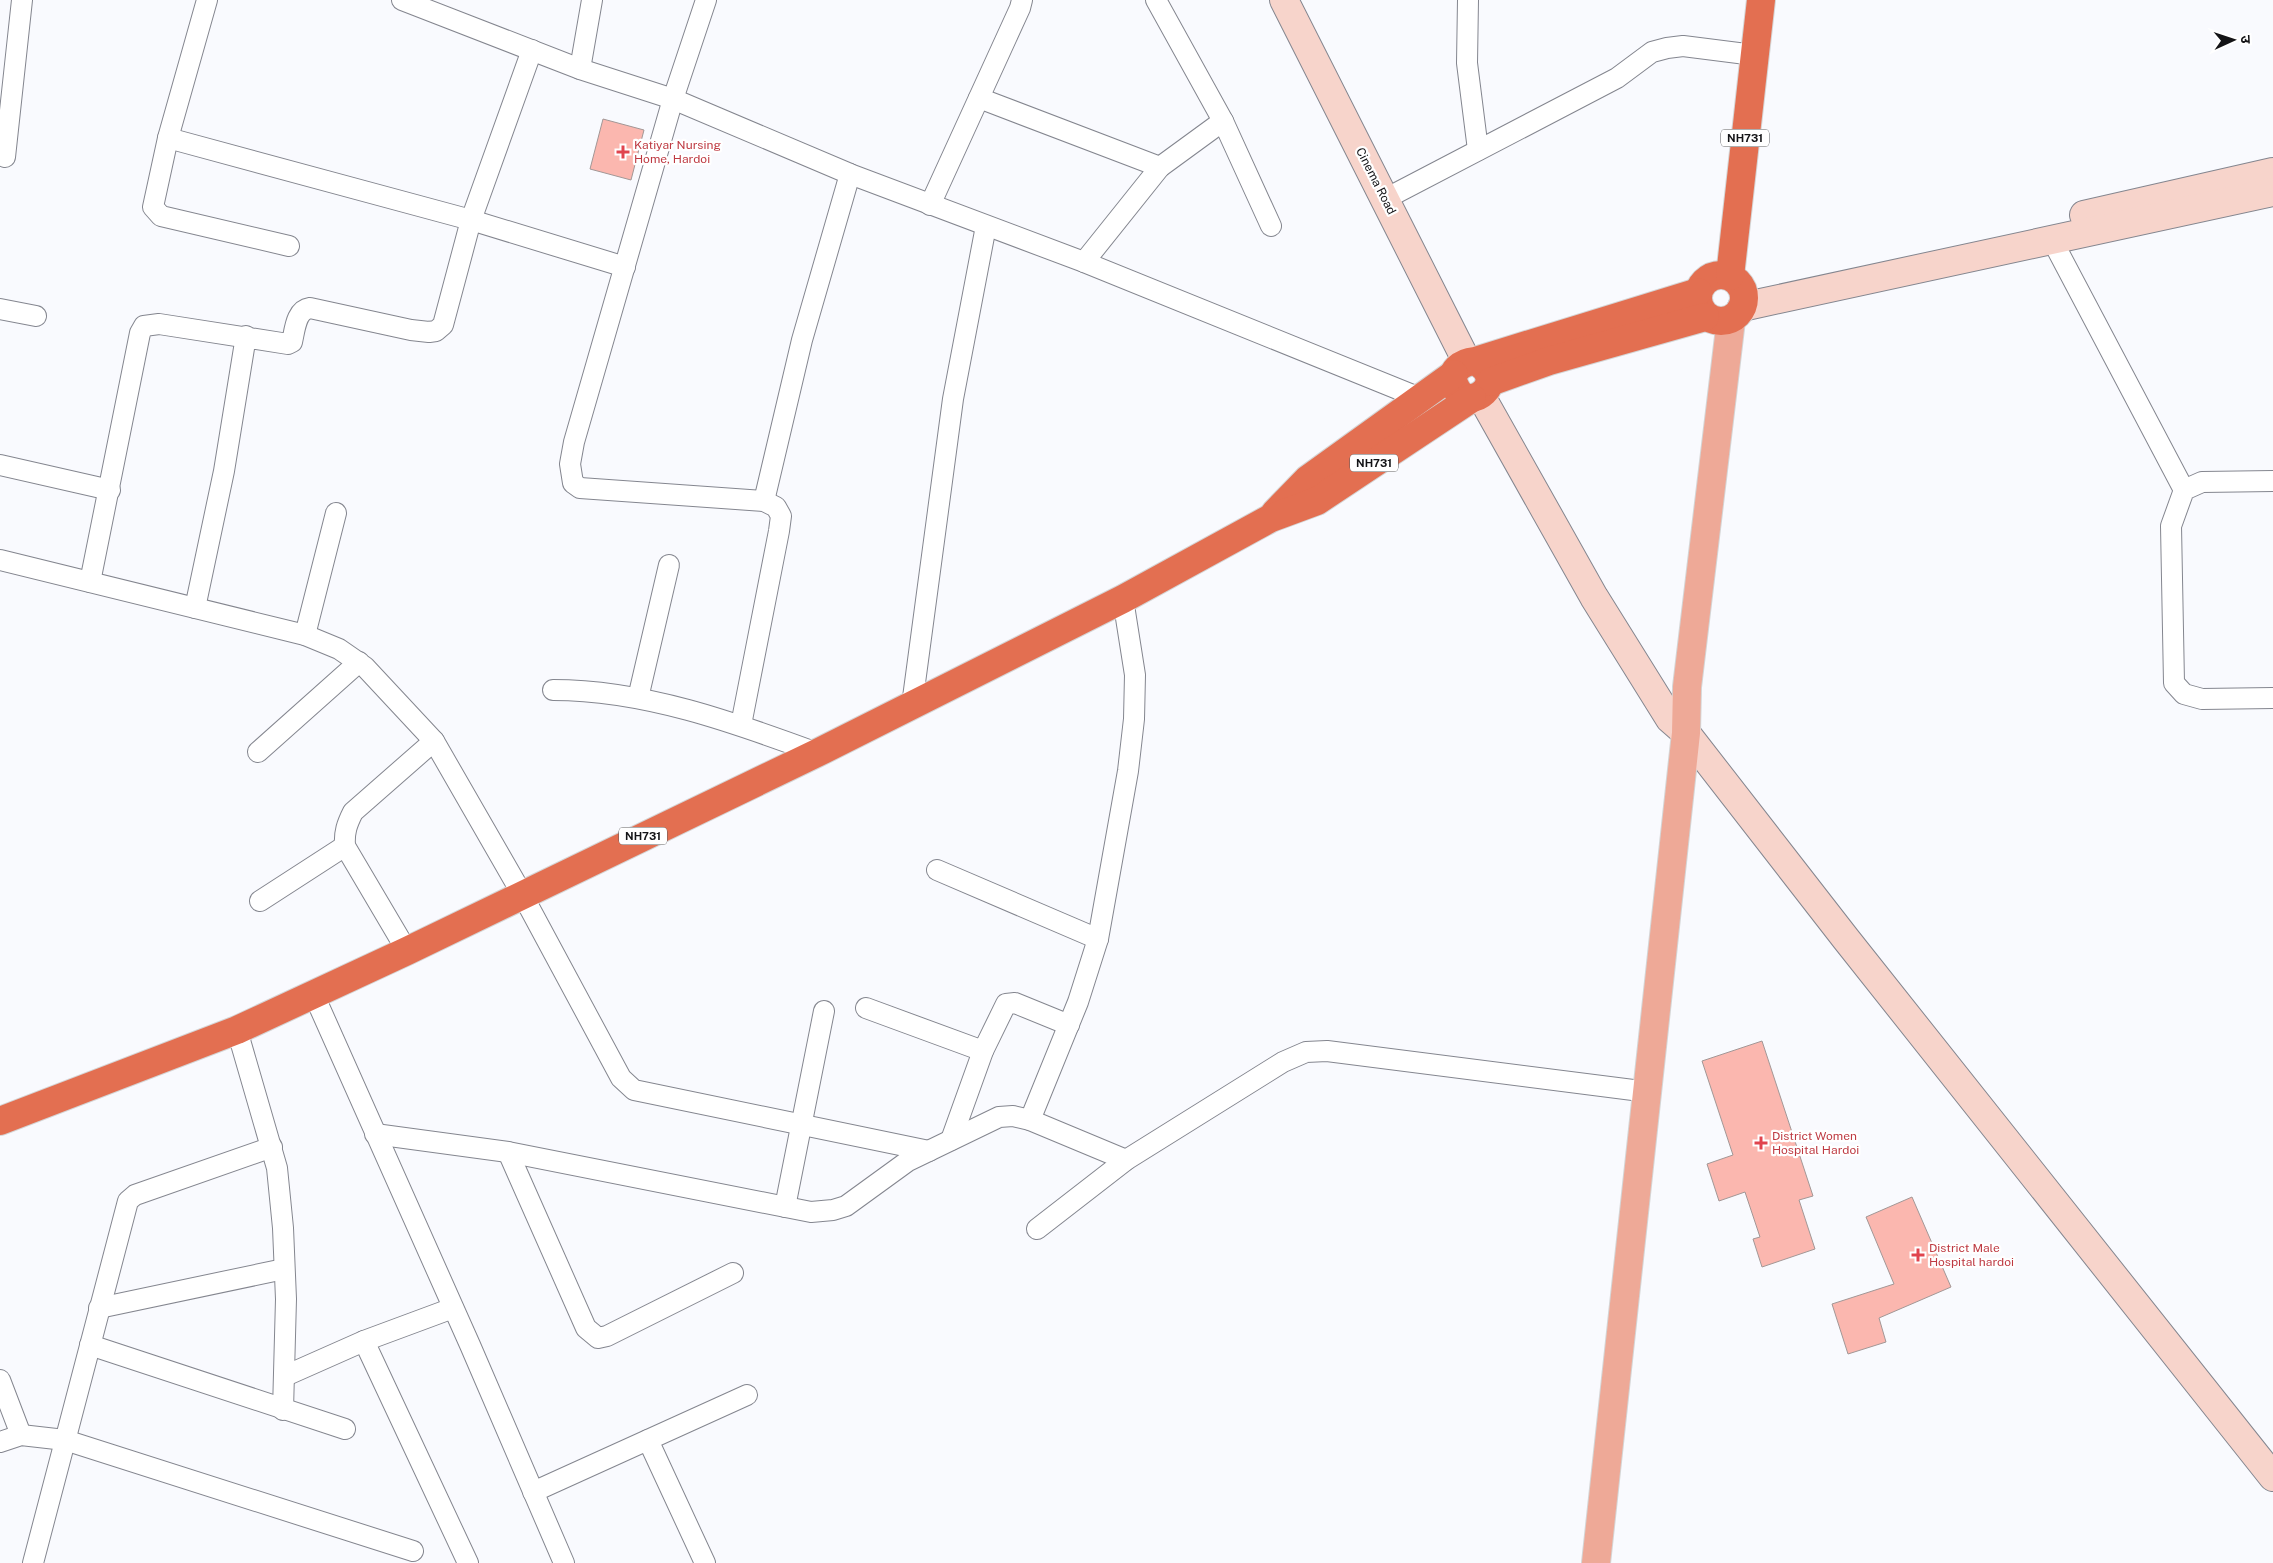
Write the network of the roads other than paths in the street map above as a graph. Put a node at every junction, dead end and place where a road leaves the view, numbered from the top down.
1 (22, 0) edge
2 (207, 0) edge
3 (402, 0) edge
4 (592, 0) edge
5 (706, 0) edge
6 (1022, 0) edge
7 (1156, 0) edge
8 (1284, 0) edge
9 (1468, 0) edge
10 (1761, 0) edge
11 (532, 50) junction
12 (1754, 55) junction
13 (580, 69) junction
14 (979, 98) junction
15 (673, 99) junction
16 (1222, 121) junction
17 (168, 138) junction
18 (1478, 150) junction
19 (5, 157) dead end
20 (1160, 167) junction
21 (2273, 172) edge
22 (850, 174) junction
23 (2273, 192) edge
24 (1385, 199) junction
25 (930, 205) junction
26 (471, 220) junction
27 (986, 226) junction
28 (1271, 226) dead end
29 (2052, 240) junction
30 (289, 246) dead end
31 (1084, 262) junction
32 (625, 267) junction
33 (1725, 301) junction
34 (0, 309) edge
35 (36, 316) dead end
36 (246, 336) junction
37 (1473, 379) junction
38 (1420, 398) junction
39 (0, 465) edge
40 (2273, 481) edge
41 (110, 490) junction
42 (2184, 490) junction
43 (764, 501) junction
44 (336, 513) dead end
45 (1271, 518) junction
46 (0, 560) edge
47 (669, 565) dead end
48 (90, 582) junction
49 (1123, 599) junction
50 (195, 608) junction
51 (305, 634) junction
52 (359, 662) junction
53 (553, 690) dead end
54 (638, 698) junction
55 (2273, 698) edge
56 (912, 705) junction
57 (741, 725) junction
58 (1678, 726) junction
59 (434, 741) junction
60 (258, 752) dead end
61 (817, 753) junction
62 (345, 846) junction
63 (937, 870) dead end
64 (522, 894) junction
65 (260, 901) dead end
66 (1098, 939) junction
67 (407, 952) junction
68 (314, 995) junction
69 (866, 1008) dead end
70 (824, 1011) dead end
71 (1069, 1025) junction
72 (237, 1030) junction
73 (983, 1051) junction
74 (1633, 1090) junction
75 (1030, 1120) junction
76 (0, 1121) edge
77 (801, 1124) junction
78 (375, 1134) junction
79 (951, 1140) junction
80 (272, 1147) junction
81 (929, 1151) junction
82 (508, 1152) junction
83 (1126, 1160) junction
84 (785, 1208) junction
85 (1037, 1229) dead end
86 (284, 1269) junction
87 (733, 1273) dead end
88 (99, 1308) junction
89 (453, 1308) junction
90 (364, 1341) junction
91 (90, 1345) junction
92 (285, 1376) junction
93 (0, 1380) edge
94 (747, 1395) dead end
95 (283, 1410) junction
96 (345, 1429) dead end
97 (20, 1435) junction
98 (65, 1440) junction
99 (648, 1440) junction
100 (0, 1442) edge
101 (2273, 1477) edge
102 (533, 1492) junction
103 (413, 1551) dead end
104 (33, 1563) edge
105 (468, 1563) edge
106 (564, 1563) edge
107 (706, 1563) edge
108 (1578, 1563) edge
109 (1596, 1563) edge

1 - 19 street
2 - 17 street
3 - 11 street
4 - 13 street
5 - 15 street
6 - 14 street
7 - 16 street
8 - 24 street, Cinema Road
9 - 18 street
10 - 12 highway, NH731
11 - 13 street
11 - 26 street
12 - 18 street
12 - 33 highway, NH731
13 - 15 street
14 - 20 street
14 - 25 street
15 - 22 street
15 - 32 street
16 - 20 street
16 - 28 street
17 - 26 street
17 - 30 street
18 - 24 street
20 - 31 street
21 - 33 street
22 - 25 street
22 - 43 street
23 - 29 street
24 - 37 street, Cinema Road
25 - 27 street
26 - 32 street
26 - 36 street
27 - 31 street
27 - 56 street
29 - 33 street
29 - 42 street
31 - 38 street
32 - 43 street
33 - 37 highway, NH731
33 - 58 main road
34 - 35 street
36 - 41 street
36 - 50 street
37 - 38 highway, NH731
37 - 45 highway, NH731
37 - 58 street, Cinema Road
38 - 45 highway, NH731
39 - 41 street
40 - 42 street
41 - 48 street
42 - 55 street
43 - 57 street
44 - 51 street
45 - 49 highway, NH731
46 - 48 street
47 - 54 street
48 - 50 street
49 - 56 highway, NH731
49 - 66 street
50 - 51 street
51 - 52 street
52 - 59 street
52 - 60 street
53 - 54 street
54 - 57 street
56 - 61 highway, NH731
57 - 61 street
58 - 74 main road
58 - 101 street, Cinema Road
58 - 109 main road
59 - 62 street
59 - 64 street
61 - 64 highway, NH731
62 - 65 street
62 - 67 street
63 - 66 street
64 - 67 highway, NH731
64 - 77 street
66 - 71 street
67 - 68 highway, NH731
68 - 72 highway, NH731
68 - 78 street
69 - 73 street
70 - 77 street
71 - 73 street
71 - 75 street
72 - 76 highway, NH731
72 - 80 street
73 - 79 street
74 - 83 street
74 - 108 main road
75 - 79 street
75 - 83 street
77 - 81 street
77 - 84 street
78 - 82 street
78 - 89 street
79 - 81 street
80 - 86 street
80 - 88 street
81 - 84 street
82 - 84 street
82 - 87 street
83 - 85 street
86 - 88 street
86 - 92 street
88 - 91 street
89 - 90 street
89 - 102 street
90 - 92 street
90 - 105 street
91 - 95 street
91 - 98 street
92 - 95 street
93 - 97 street
94 - 99 street
95 - 96 street
97 - 98 street
97 - 100 street
98 - 103 street
98 - 104 street
99 - 102 street
99 - 107 street
102 - 106 street

